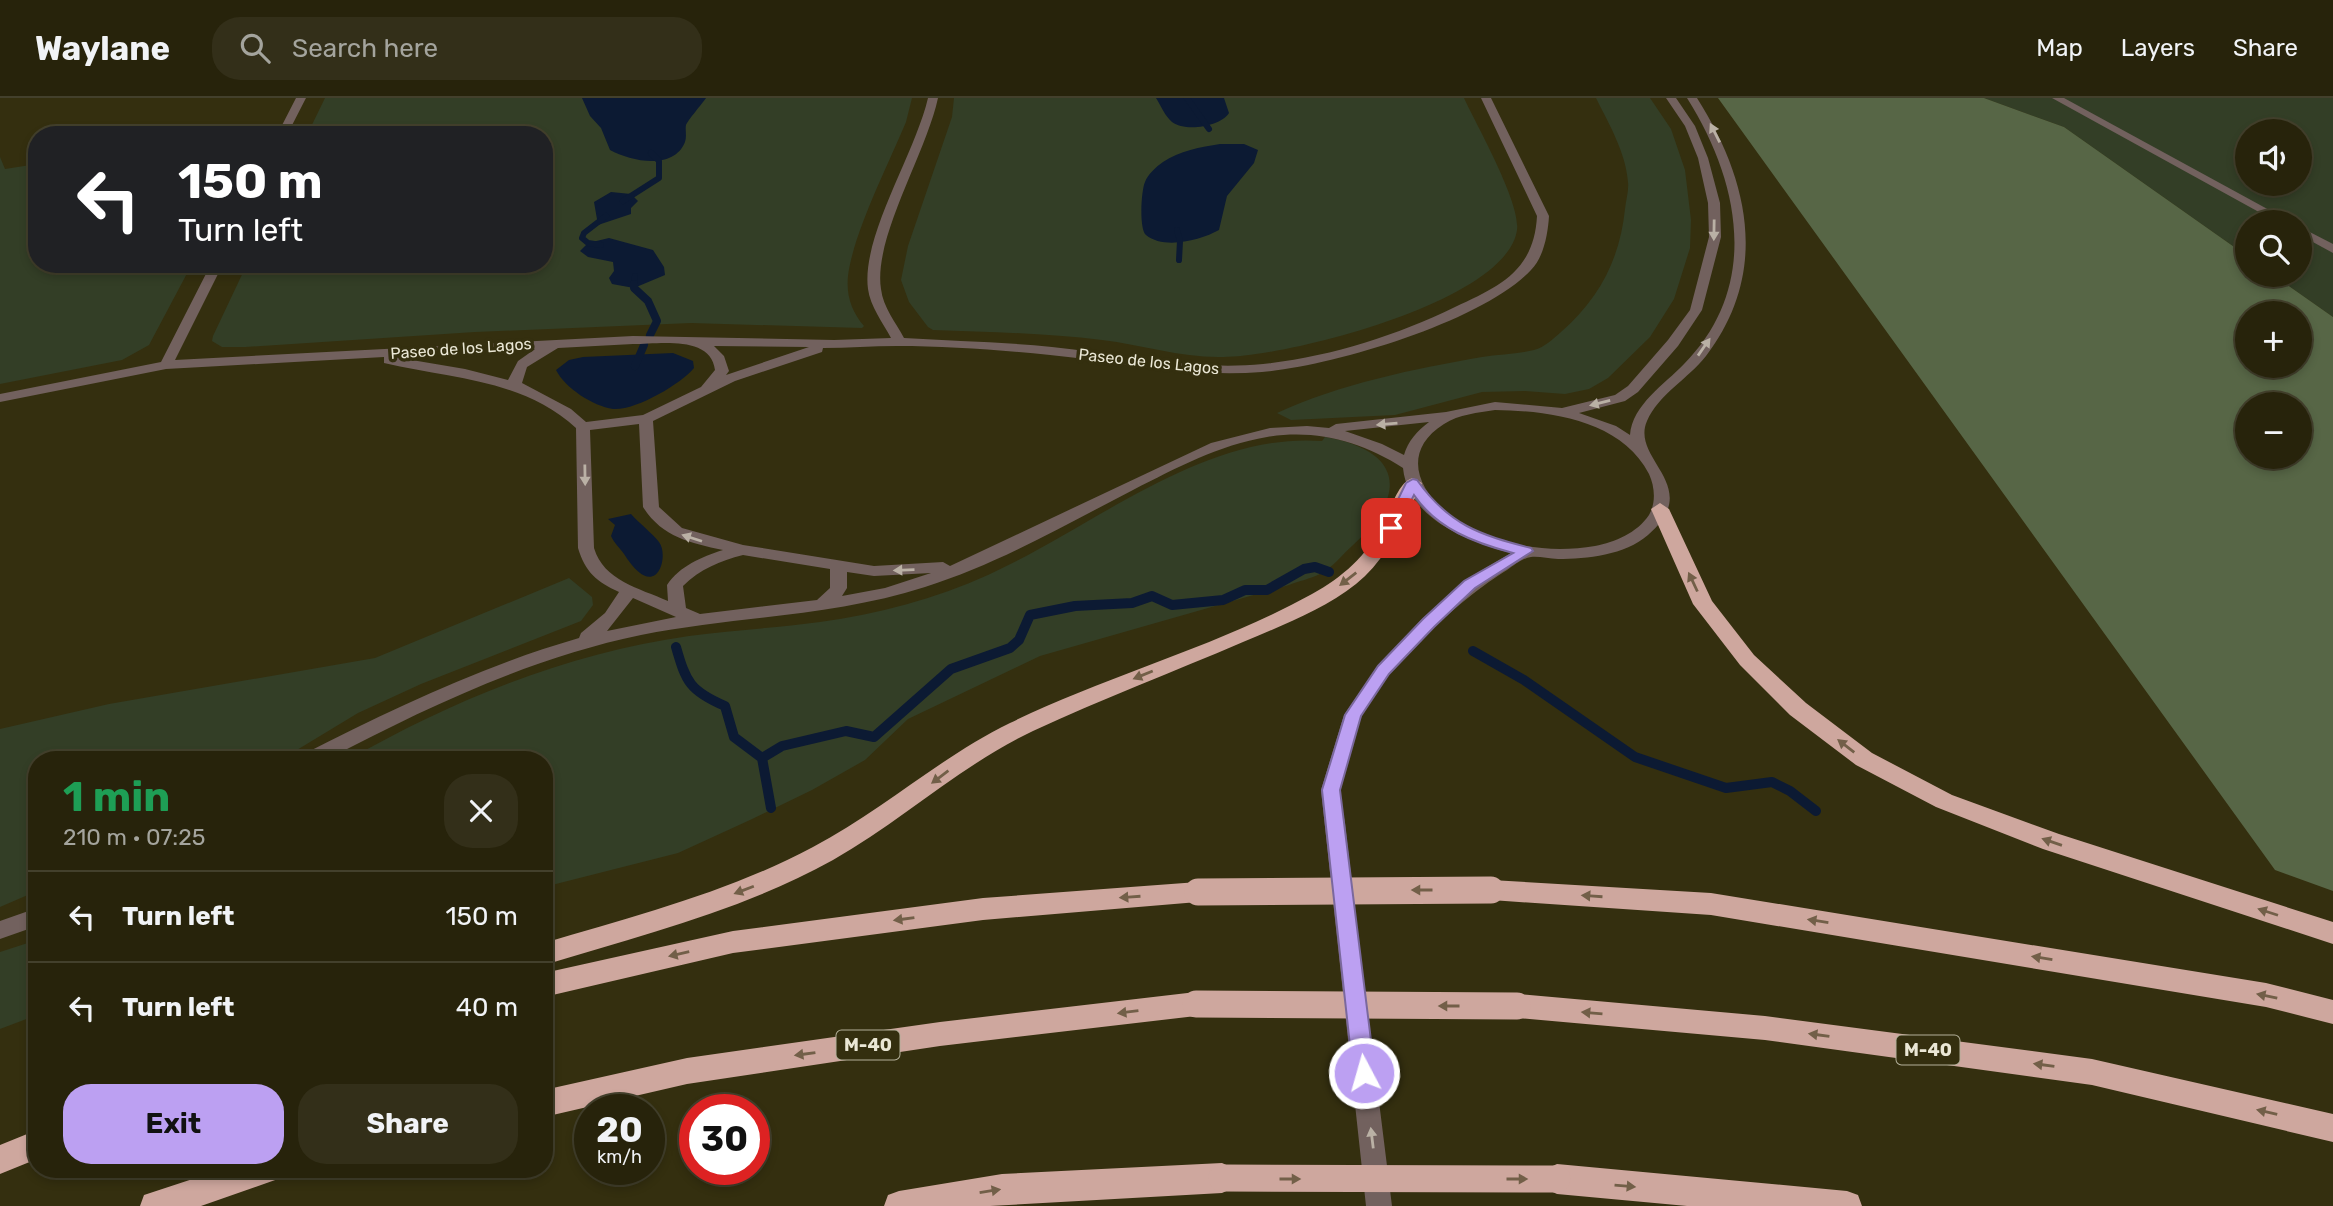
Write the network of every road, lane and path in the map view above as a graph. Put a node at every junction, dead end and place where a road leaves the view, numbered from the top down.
1 (301, 98) edge
2 (933, 98) edge
3 (1486, 98) edge
4 (1671, 98) edge
5 (1692, 98) edge
6 (2057, 98) edge
7 (287, 126) edge
8 (2263, 210) edge
9 (2312, 237) edge
10 (2333, 249) edge
11 (212, 273) edge
12 (690, 339) junction
13 (565, 341) junction
14 (899, 342) junction
15 (834, 344) junction
16 (358, 354) junction
17 (166, 365) junction
18 (521, 391) junction
19 (698, 392) junction
20 (0, 398) edge
21 (1565, 412) junction
22 (1454, 414) junction
23 (646, 419) junction
24 (583, 427) junction
25 (1310, 430) junction
26 (1639, 449) junction
27 (1411, 474) junction
28 (1660, 509) junction
29 (743, 550) junction
30 (1526, 551) junction
31 (972, 564) junction
32 (838, 567) junction
33 (628, 591) junction
34 (825, 604) junction
35 (678, 611) junction
36 (695, 619) junction
37 (578, 643) junction
38 (326, 751) edge
39 (28, 919) edge
40 (0, 930) edge
41 (2333, 933) edge
42 (553, 951) edge
43 (553, 983) edge
44 (2333, 1012) edge
45 (553, 1102) edge
46 (2333, 1128) edge
47 (28, 1148) edge
48 (0, 1160) edge
49 (241, 1178) edge
50 (155, 1206) edge
51 (899, 1206) edge
52 (1379, 1206) edge
53 (1847, 1206) edge

1 - 7 street
2 - 14 street
3 - 14 street, Paseo de los Lagos
4 -> 21 street
26 -> 5 street
6 - 8 street
9 - 10 street
11 - 17 street
12 - 13 street, Paseo de los Lagos
12 - 15 street, Paseo de los Lagos
12 - 19 street, Paseo de los Lagos
13 - 16 street, Paseo de los Lagos
13 - 18 street, Paseo de los Lagos
14 - 15 street, Paseo de los Lagos
15 - 19 street, Paseo de los Lagos
16 - 17 street, Paseo de los Lagos
16 - 18 street, Paseo de los Lagos
17 - 20 street, Paseo de los Lagos
18 - 24 street, Paseo de los Lagos
19 - 23 street, Paseo de los Lagos
21 - 22 street
21 - 26 street
22 -> 25 street
22 - 27 street
23 - 24 street, Paseo de los Lagos
29 -> 23 street
24 -> 33 street
25 - 27 street
25 - 31 street
26 - 28 street
27 - 30 street
27 -> 42 highway
28 - 30 street
41 -> 28 highway
29 - 32 street
29 - 35 street
52 -> 30 street
31 -> 32 street
31 - 34 street
32 - 34 street
33 - 35 street
33 - 37 street
34 - 36 street
35 - 36 street
36 - 37 street
37 - 38 street
39 - 40 street
44 -> 43 highway, bridge
46 -> 45 highway, M-40, bridge
47 - 48 highway
49 - 50 highway
51 -> 53 highway, bridge

